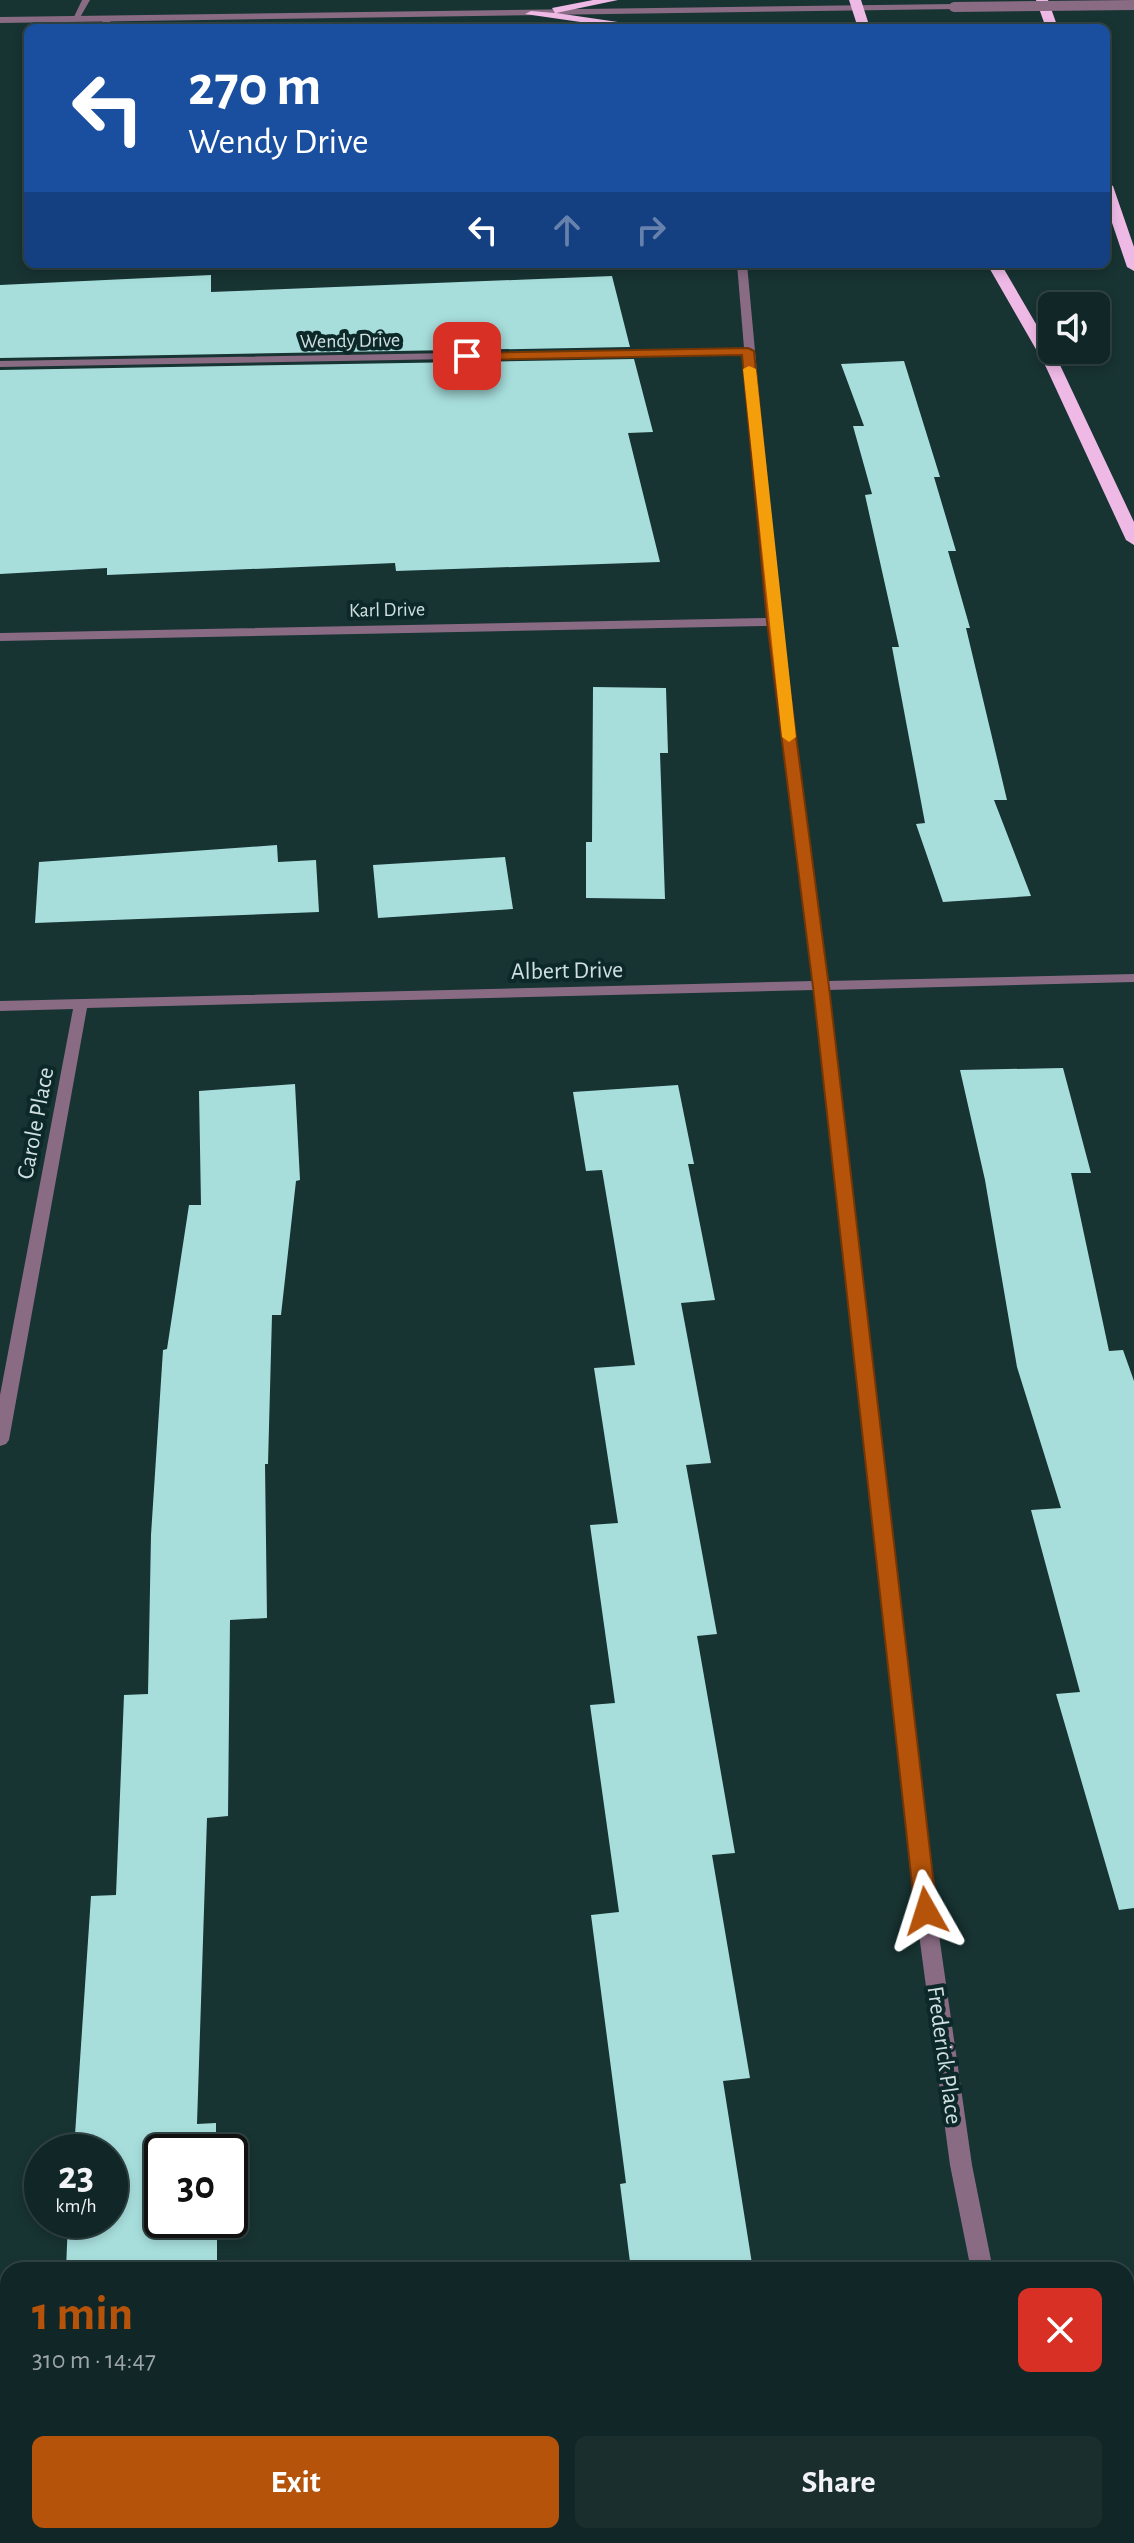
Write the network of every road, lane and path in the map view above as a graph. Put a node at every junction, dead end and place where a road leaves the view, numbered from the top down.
1 (86, 0) edge
2 (612, 0) edge
3 (1042, 0) edge
4 (1129, 0) edge
5 (856, 5) edge
6 (1134, 5) edge
7 (1134, 13) edge
8 (531, 14) junction
9 (75, 19) junction
10 (0, 20) edge
11 (106, 24) edge
12 (618, 24) edge
13 (863, 24) edge
14 (1051, 24) edge
15 (1110, 198) edge
16 (1134, 267) edge
17 (742, 268) edge
18 (997, 268) edge
19 (748, 351) junction
20 (0, 364) edge
21 (1134, 540) edge
22 (774, 622) junction
23 (0, 637) edge
24 (1134, 978) edge
25 (821, 987) junction
26 (81, 1004) junction
27 (0, 1006) edge
28 (0, 1440) edge
29 (980, 2262) edge

1 - 9 street
2 - 8 highway
3 - 14 highway
4 - 7 highway
5 - 6 street, bridge
5 - 8 street
5 - 13 highway
8 - 11 street
8 - 12 highway
9 - 10 street
9 - 11 street
15 - 16 highway
17 - 19 street, Frederick Place
18 - 21 highway
19 - 20 street, Wendy Drive
19 - 22 street, Frederick Place
22 - 23 street, Karl Drive
22 - 25 street, Frederick Place
24 - 25 street, Albert Drive
25 - 26 street, Albert Drive
25 - 29 street, Frederick Place
26 - 27 street, Albert Drive
26 - 28 street, Carole Place

